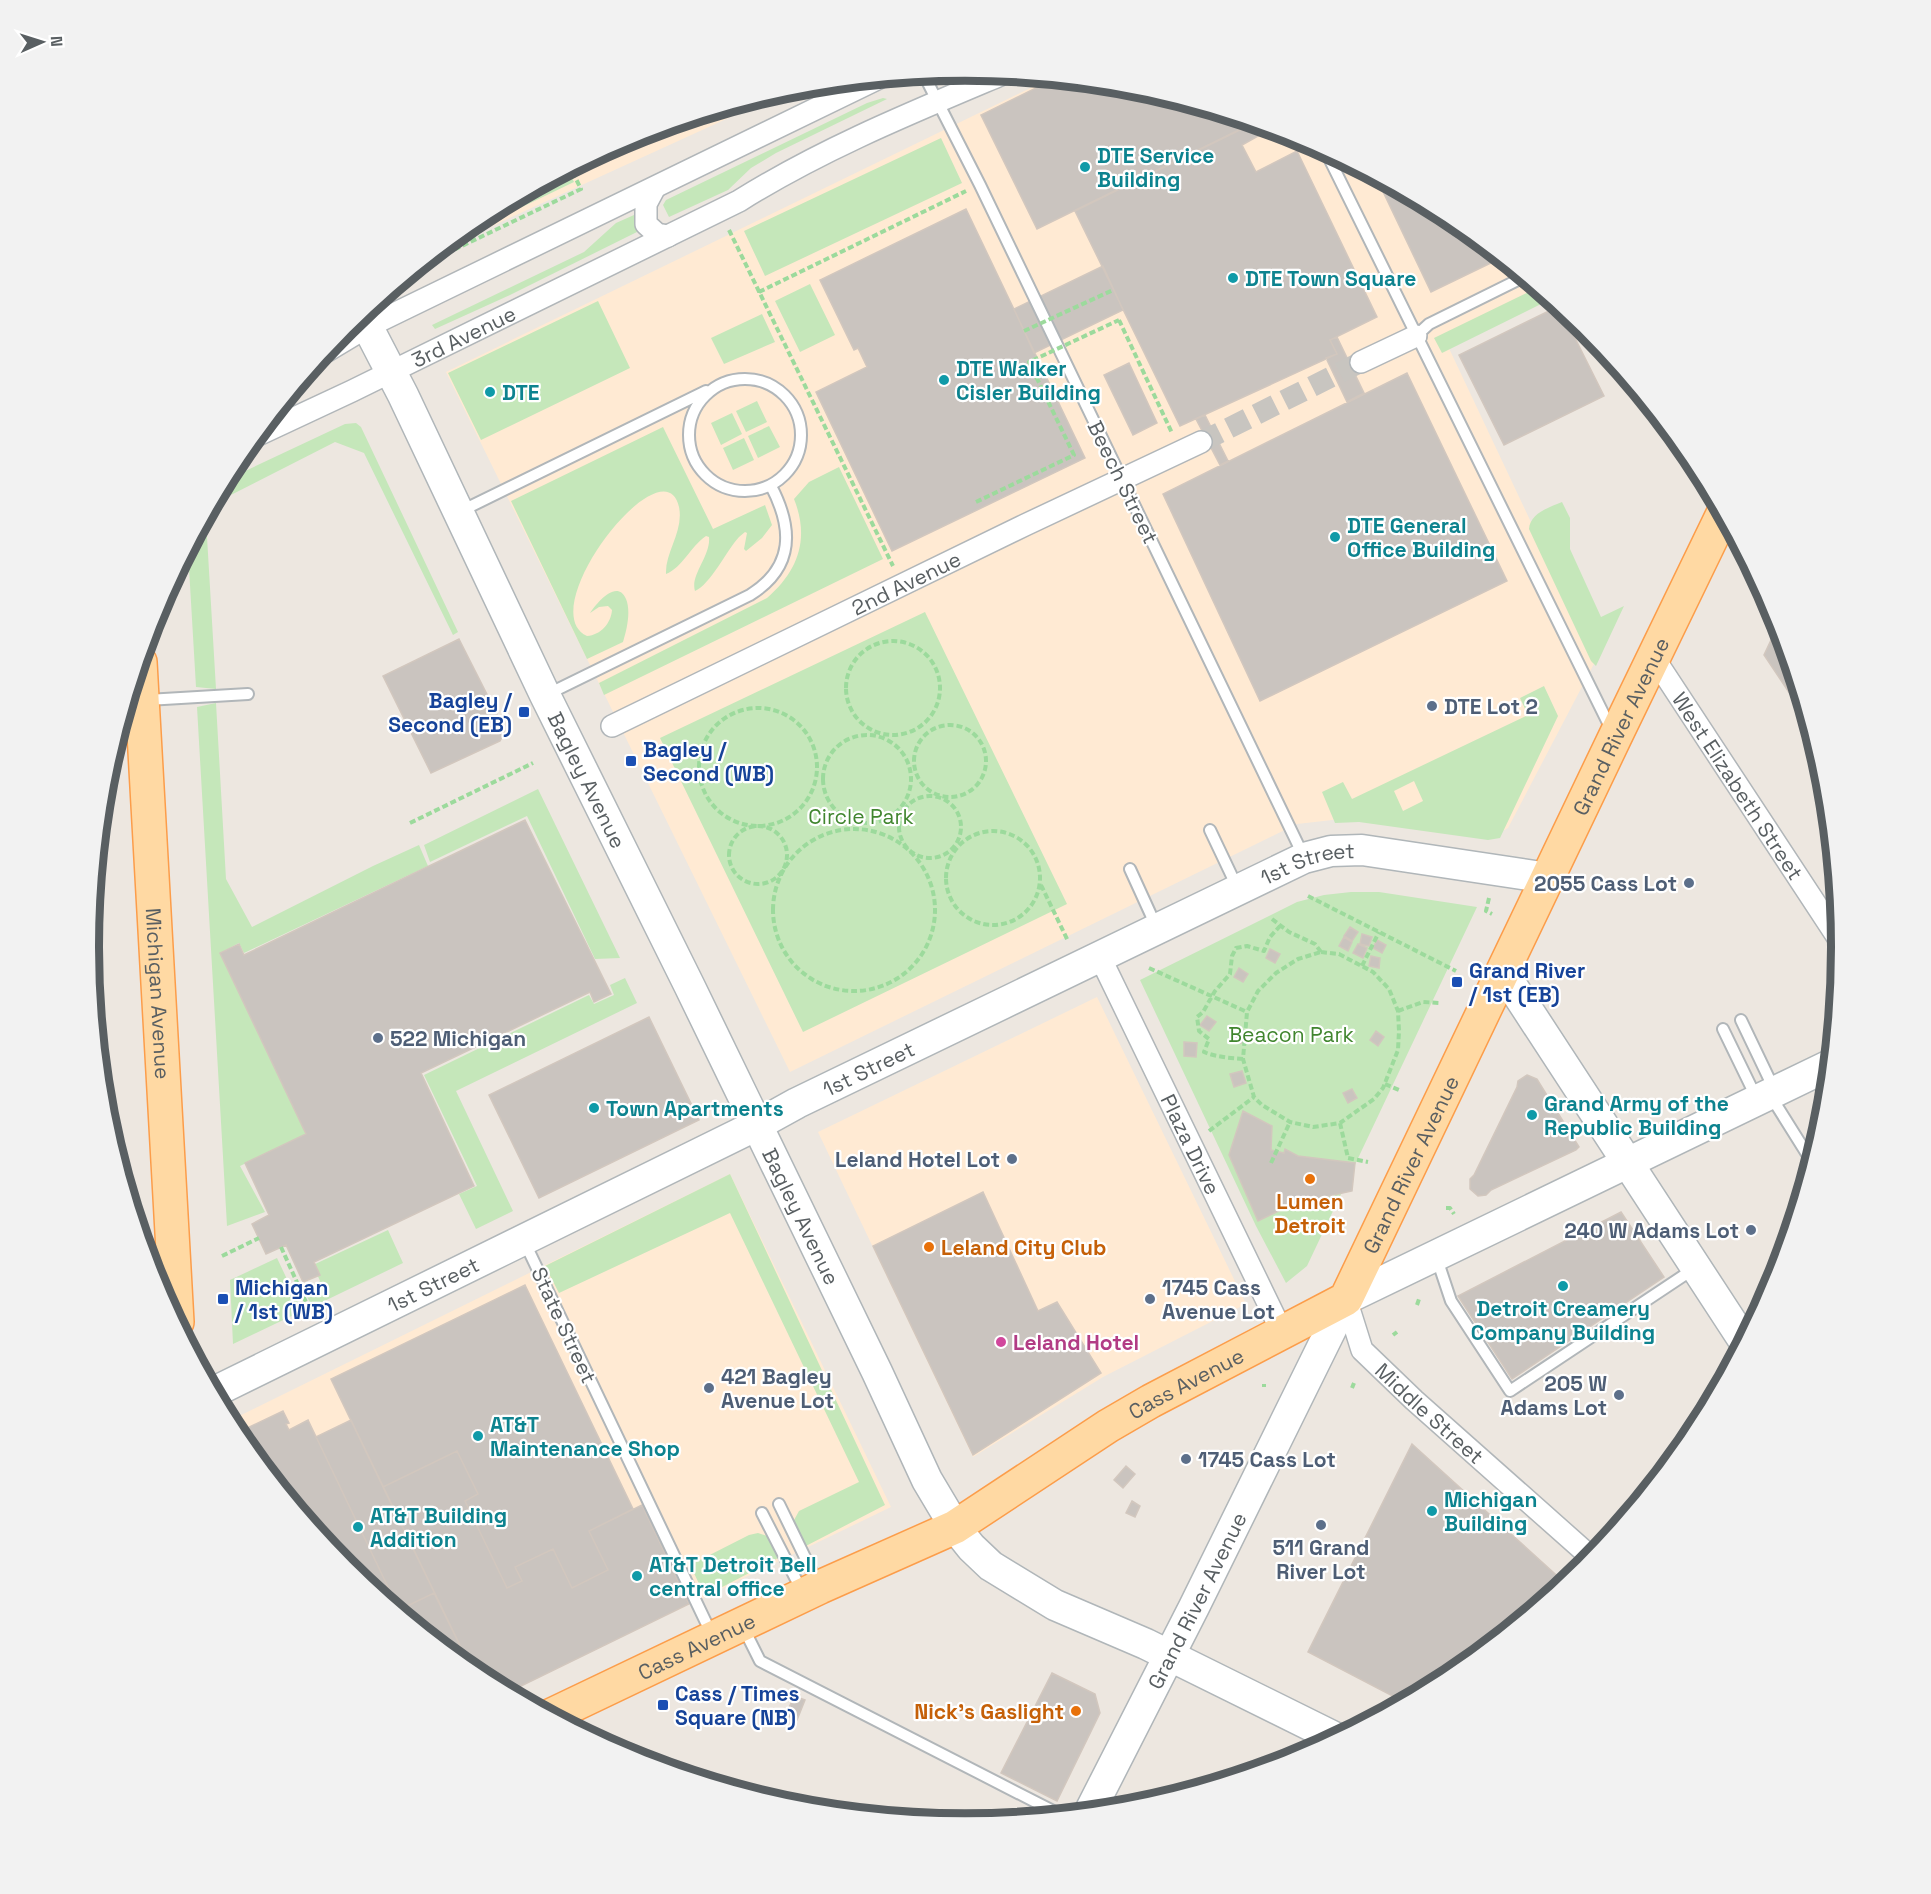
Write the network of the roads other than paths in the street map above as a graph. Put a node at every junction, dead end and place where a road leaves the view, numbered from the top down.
1 (928, 82) edge
2 (984, 82) edge
3 (860, 87) edge
4 (938, 101) junction
5 (1331, 162) edge
6 (654, 189) junction
7 (668, 236) junction
8 (1517, 280) edge
9 (374, 315) edge
10 (366, 323) edge
11 (1416, 336) junction
12 (1361, 362) tunnel mouth
13 (390, 371) junction
14 (720, 385) junction
15 (272, 428) edge
16 (1201, 442) tunnel mouth
17 (1122, 481) junction
18 (771, 486) junction
19 (458, 513) junction
20 (1719, 522) edge
21 (1654, 658) junction
22 (141, 682) edge
23 (248, 694) dead end
24 (546, 695) junction
25 (142, 700) junction
26 (612, 726) dead end
27 (1615, 737) junction
28 (1210, 830) dead end
29 (1304, 858) junction
30 (1130, 869) dead end
31 (1548, 878) junction
32 (1239, 890) junction
33 (1831, 928) edge
34 (1158, 929) junction
35 (1100, 957) junction
36 (1503, 972) junction
37 (1742, 1020) dead end
38 (1722, 1029) dead end
39 (1823, 1069) edge
40 (1767, 1096) junction
41 (757, 1125) junction
42 (1806, 1153) edge
43 (1627, 1163) junction
44 (524, 1240) junction
45 (1436, 1257) junction
46 (1695, 1268) junction
47 (1346, 1299) junction
48 (176, 1302) edge
49 (1283, 1334) junction
50 (1740, 1334) edge
51 (221, 1389) edge
52 (779, 1504) dead end
53 (762, 1513) dead end
54 (955, 1527) junction
55 (1585, 1552) edge
56 (812, 1591) junction
57 (728, 1631) junction
58 (1169, 1655) junction
59 (559, 1712) edge
60 (1327, 1734) edge
61 (1094, 1803) edge
62 (1049, 1809) edge

1 - 4 lane, Beech Street
2 - 4 street, 3rd Avenue
3 - 6 street
4 - 7 street, 3rd Avenue
4 - 17 lane, Beech Street
5 - 11 lane
6 - 7 street
6 - 9 street
7 - 13 street, 3rd Avenue
8 - 11 lane
10 - 13 street, Bagley Avenue
11 - 12 street
11 - 27 lane
13 - 15 street, 3rd Avenue
13 - 19 street, Bagley Avenue
14 - 18 lane
14 - 18 lane
14 - 19 lane
16 - 17 street, 2nd Avenue
17 - 26 street, 2nd Avenue
17 - 29 lane, Beech Street
18 - 24 lane
19 - 24 street, Bagley Avenue
20 - 21 main road, Grand River Avenue
21 - 27 main road, Grand River Avenue
21 - 33 street, West Elizabeth Street
22 - 25 main road, Michigan Avenue
23 - 25 lane
24 - 41 street, Bagley Avenue
25 - 48 main road, Michigan Avenue
27 - 31 main road, Grand River Avenue
28 - 32 lane
29 - 31 street, 1st Street
29 - 32 street, 1st Street
30 - 34 lane
31 - 36 main road, Grand River Avenue
32 - 34 street, 1st Street
34 - 35 street, 1st Street
35 - 41 street, 1st Street
35 - 49 street, Plaza Drive
36 - 43 street
36 - 47 main road, Grand River Avenue
37 - 40 lane
38 - 40 lane
39 - 40 street, Cass Avenue
40 - 42 lane
40 - 43 street, Cass Avenue
41 - 44 street, 1st Street
41 - 54 street, Bagley Avenue
43 - 45 street, Cass Avenue
43 - 46 street
44 - 51 street, 1st Street
44 - 57 lane, State Street
45 - 46 lane
45 - 47 street, Cass Avenue
46 - 50 street
47 - 49 main road, Cass Avenue
47 - 55 street, Middle Street
47 - 58 street, Grand River Avenue
49 - 54 main road, Cass Avenue
52 - 56 lane
53 - 56 lane
54 - 56 main road, Cass Avenue
54 - 58 street, Bagley Avenue
56 - 57 main road, Cass Avenue
57 - 59 main road, Cass Avenue
57 - 62 lane, State Street
58 - 60 street, Bagley Avenue
58 - 61 street, Grand River Avenue

